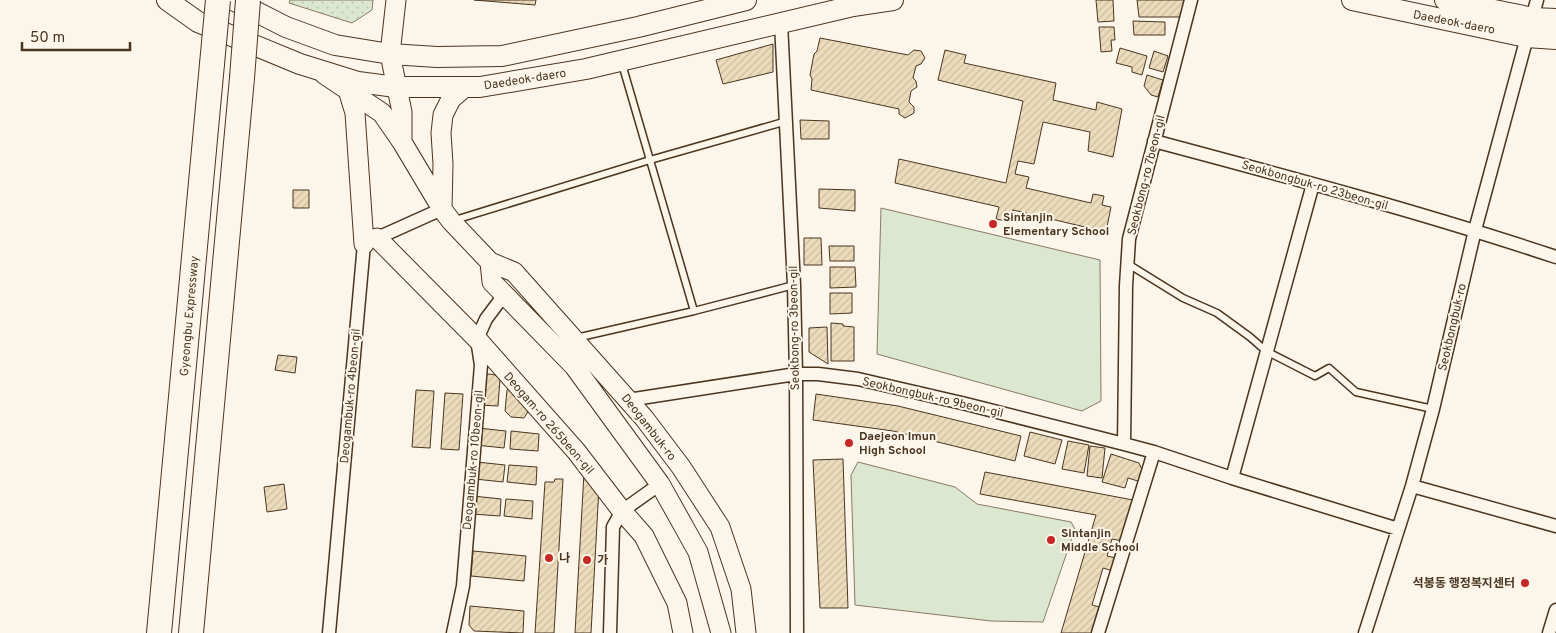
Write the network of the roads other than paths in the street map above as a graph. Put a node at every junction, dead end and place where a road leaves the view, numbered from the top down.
1 (167, 0) edge
2 (218, 0) edge
3 (233, 0) edge
4 (248, 0) edge
5 (396, 0) edge
6 (746, 0) edge
7 (893, 0) edge
8 (1191, 0) edge
9 (1356, 0) edge
10 (1445, 0) edge
11 (1532, 18) edge
12 (1556, 20) edge
13 (781, 23) junction
14 (1556, 39) edge
15 (390, 54) junction
16 (621, 60) junction
17 (314, 68) junction
18 (396, 87) junction
19 (464, 87) junction
20 (348, 90) junction
21 (786, 121) junction
22 (1154, 141) junction
23 (402, 142) junction
24 (650, 160) junction
25 (1313, 184) junction
26 (446, 215) junction
27 (1475, 230) junction
28 (371, 241) junction
29 (1556, 257) edge
30 (490, 262) junction
31 (1128, 264) junction
32 (794, 285) junction
33 (504, 295) junction
34 (694, 311) junction
35 (574, 338) junction
36 (477, 339) junction
37 (1266, 351) junction
38 (796, 374) junction
39 (628, 400) junction
40 (1433, 409) junction
41 (1124, 444) junction
42 (1154, 452) junction
43 (1232, 478) junction
44 (660, 484) junction
45 (1412, 486) junction
46 (622, 511) junction
47 (1556, 526) edge
48 (1398, 529) junction
49 (1556, 610) edge
50 (159, 633) edge
51 (191, 633) edge
52 (329, 633) edge
53 (453, 633) edge
54 (610, 633) edge
55 (683, 633) edge
56 (721, 633) edge
57 (746, 633) edge
58 (797, 633) edge
59 (1098, 633) edge
60 (1365, 633) edge
61 (1549, 633) edge

1 - 17 main road, Daedeok-daero
2 - 50 highway, Gyeongbu Expressway, bridge
3 - 15 main road
4 - 51 highway, bridge
5 - 15 street
6 - 15 main road
7 - 13 main road, Daedeok-daero
8 - 22 street, Seokbong-ro 7beon-gil
9 - 11 main road, Daedeok-daero
10 - 11 main road, Daedeok-daero
11 - 12 main road, Daedeok-daero
11 - 14 main road, Daedeok-daero
11 - 27 street, Seokbongbuk-ro
13 - 16 main road, Daedeok-daero
13 - 21 street, Seokbong-ro 3beon-gil
15 - 18 street
16 - 19 main road, Daedeok-daero
16 - 24 lane
17 - 18 main road, Daedeok-daero
17 - 20 street, Deogambuk-ro
18 - 19 main road, Daedeok-daero
18 - 23 street
19 - 26 street
20 - 23 street, Deogambuk-ro
20 - 28 street
21 - 24 lane
21 - 32 street, Seokbong-ro 3beon-gil
22 - 25 street, Seokbongbuk-ro 23beon-gil
22 - 31 street, Seokbong-ro 7beon-gil
23 - 26 street, Deogambuk-ro
24 - 26 lane
24 - 34 lane
25 - 27 street, Seokbongbuk-ro 23beon-gil
25 - 37 street
26 - 28 street
26 - 30 street, Deogambuk-ro
27 - 29 street, Seokbongbuk-ro 23beon-gil
27 - 40 street, Seokbongbuk-ro
28 - 36 street, Deogam-ro 265beon-gil
28 - 52 street, Deogambuk-ro 4beon-gil
30 - 33 street, Deogambuk-ro
30 - 35 street, Deogambuk-ro
31 - 37 lane
31 - 41 street, Seokbong-ro 7beon-gil
32 - 34 lane
32 - 38 street, Seokbong-ro 3beon-gil
33 - 36 street
33 - 44 street, Deogambuk-ro
34 - 35 lane
35 - 39 street, Deogambuk-ro
36 - 46 street, Deogam-ro 265beon-gil
36 - 53 street, Deogambuk-ro 10beon-gil
37 - 40 lane
37 - 43 street
38 - 39 street, Seokbongbuk-ro 9beon-gil
38 - 41 street, Seokbongbuk-ro 9beon-gil
38 - 58 street, Seokbong-ro 3beon-gil
39 - 57 street, Deogambuk-ro
40 - 45 street, Seokbongbuk-ro
41 - 42 street, Seokbongbuk-ro 9beon-gil
42 - 43 street, Seokbongbuk-ro 9beon-gil
42 - 59 street
43 - 48 street, Seokbongbuk-ro 9beon-gil
44 - 46 street
44 - 56 street, Deogambuk-ro
45 - 47 street
45 - 48 street, Seokbongbuk-ro
46 - 54 street
46 - 55 street, Deogam-ro 265beon-gil
48 - 60 street, Seokbongbuk-ro
49 - 61 street

